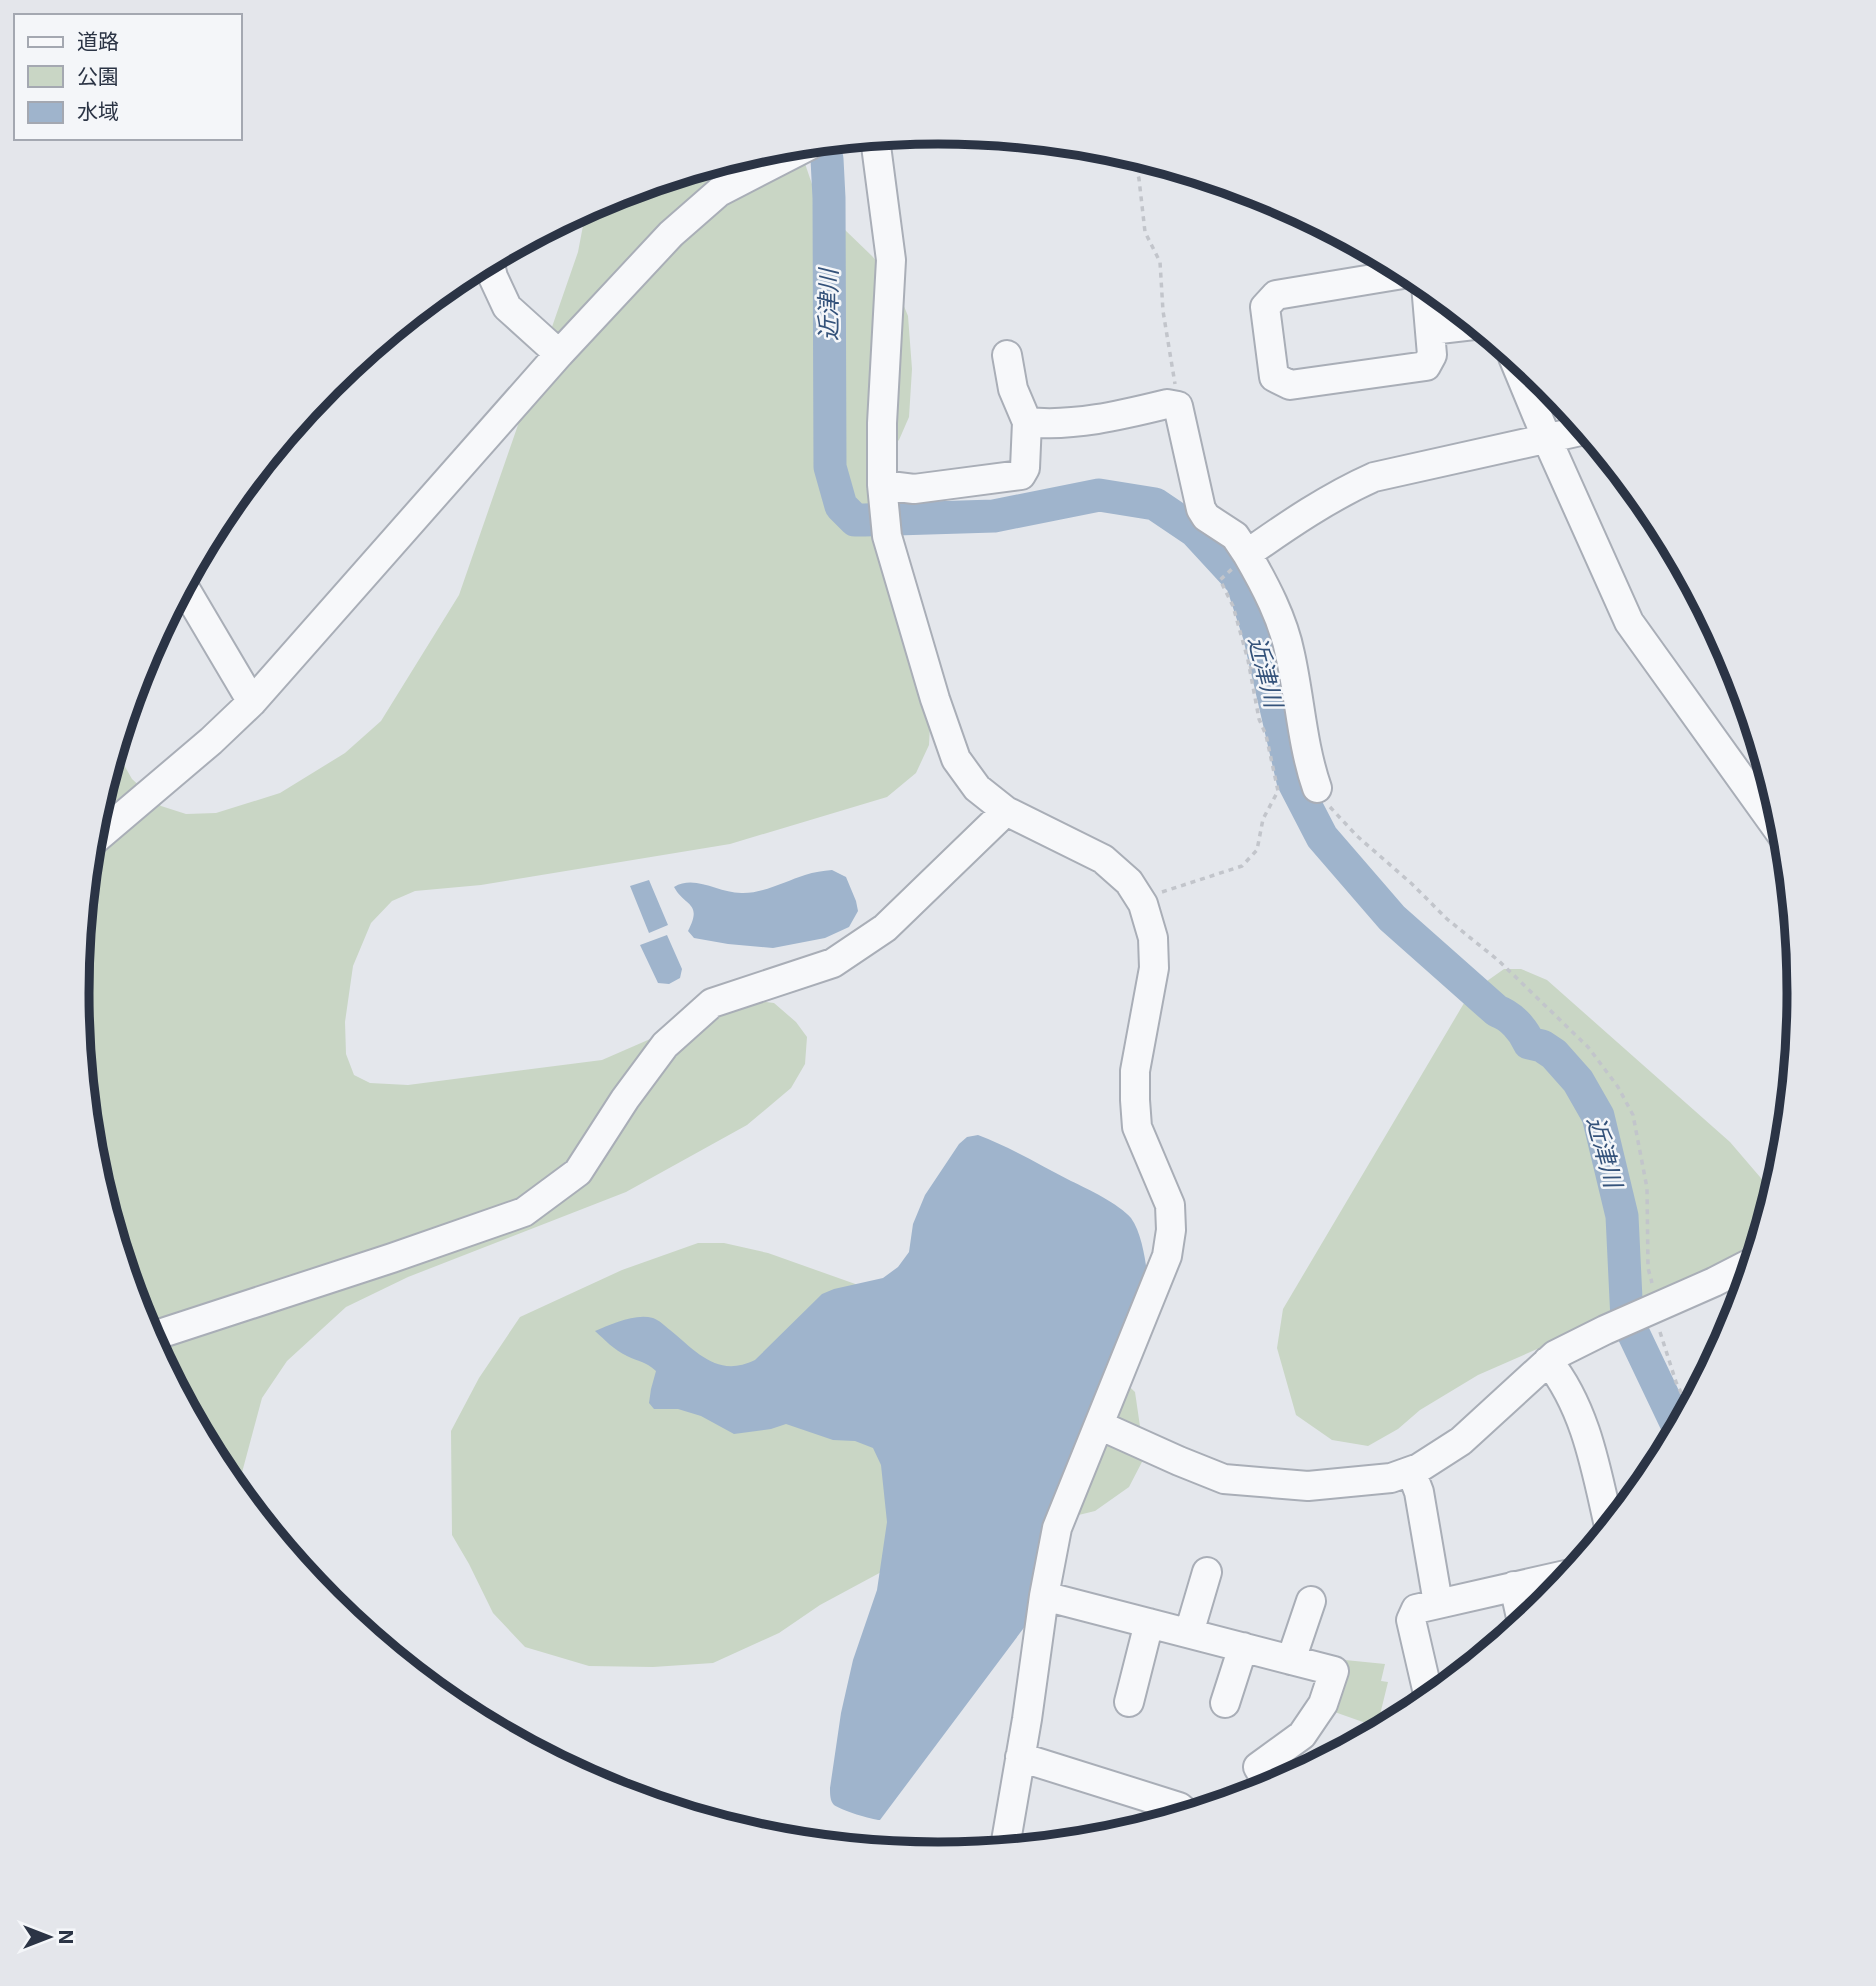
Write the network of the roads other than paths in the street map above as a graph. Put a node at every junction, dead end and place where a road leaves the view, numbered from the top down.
1 (877, 147) edge
2 (782, 159) edge
3 (491, 272) edge
4 (1392, 276) edge
5 (1428, 300) edge
6 (1463, 326) edge
7 (1431, 330) junction
8 (559, 354) junction
9 (1007, 355) dead end
10 (1523, 378) edge
11 (1027, 422) junction
12 (1575, 432) edge
13 (1547, 439) junction
14 (883, 485) junction
15 (1247, 554) junction
16 (189, 595) edge
17 (252, 702) junction
18 (1317, 788) road end
19 (1006, 811) junction
20 (1767, 815) edge
21 (105, 831) edge
22 (1741, 1269) edge
23 (161, 1333) edge
24 (1548, 1361) junction
25 (1099, 1425) junction
26 (1411, 1471) junction
27 (1607, 1515) edge
28 (1207, 1572) dead end
29 (1552, 1578) edge
30 (1514, 1586) junction
31 (1044, 1596) junction
32 (1311, 1601) dead end
33 (1438, 1603) junction
34 (1519, 1611) edge
35 (1149, 1623) junction
36 (1189, 1633) junction
37 (1243, 1647) junction
38 (1291, 1660) junction
39 (1426, 1687) edge
40 (1129, 1702) dead end
41 (1225, 1703) dead end
42 (1020, 1757) junction
43 (1264, 1777) edge
44 (1178, 1807) edge
45 (1006, 1839) edge

1 - 14 street
2 - 8 street
3 - 8 street
4 - 7 street
5 - 7 street
6 - 7 street
8 - 17 street
9 - 11 street
10 - 13 street
11 - 14 street
11 - 15 street
12 - 13 street
13 - 15 street
13 - 20 street
14 - 19 street
15 - 18 street
16 - 17 street
17 - 21 street
19 - 23 street
19 - 25 street
22 - 24 street
24 - 26 street
24 - 27 street
25 - 26 street
25 - 31 street
26 - 33 street
28 - 36 street
29 - 30 street
30 - 33 street
30 - 34 street
31 - 35 street
31 - 42 street
32 - 38 street
33 - 39 street
35 - 36 street
35 - 40 street
36 - 37 street
37 - 38 street
37 - 41 street
38 - 43 street
42 - 44 street
42 - 45 street

